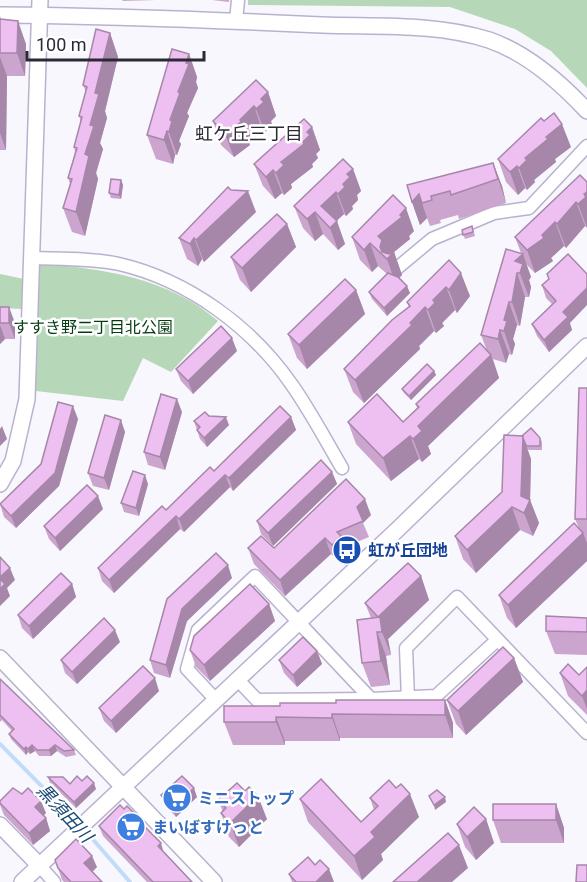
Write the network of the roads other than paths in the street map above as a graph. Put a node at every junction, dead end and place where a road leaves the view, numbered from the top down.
1 (40, 0) edge
2 (238, 0) edge
3 (0, 15) edge
4 (40, 16) junction
5 (236, 21) junction
6 (587, 111) edge
7 (587, 146) edge
8 (32, 258) junction
9 (396, 269) edge
10 (587, 346) edge
11 (342, 468) dead end
12 (0, 484) edge
13 (298, 621) junction
14 (497, 640) junction
15 (0, 658) edge
16 (237, 679) junction
17 (371, 699) junction
18 (408, 699) junction
19 (216, 700) junction
20 (587, 733) edge
21 (124, 786) junction
22 (0, 825) edge
23 (39, 865) junction
24 (22, 882) edge
25 (54, 882) edge
26 (214, 882) edge

1 - 4 street
2 - 5 street
3 - 4 street
4 - 5 street
4 - 8 street
5 - 6 street
7 - 9 street
8 - 11 street
8 - 12 street
10 - 13 street
13 - 16 street
13 - 17 street
13 - 19 street
14 - 18 street
14 - 18 street
14 - 20 street
15 - 21 street
16 - 17 street
16 - 19 street
17 - 18 street
19 - 21 street
21 - 23 street
21 - 26 street
22 - 23 street
23 - 24 street
23 - 25 street

